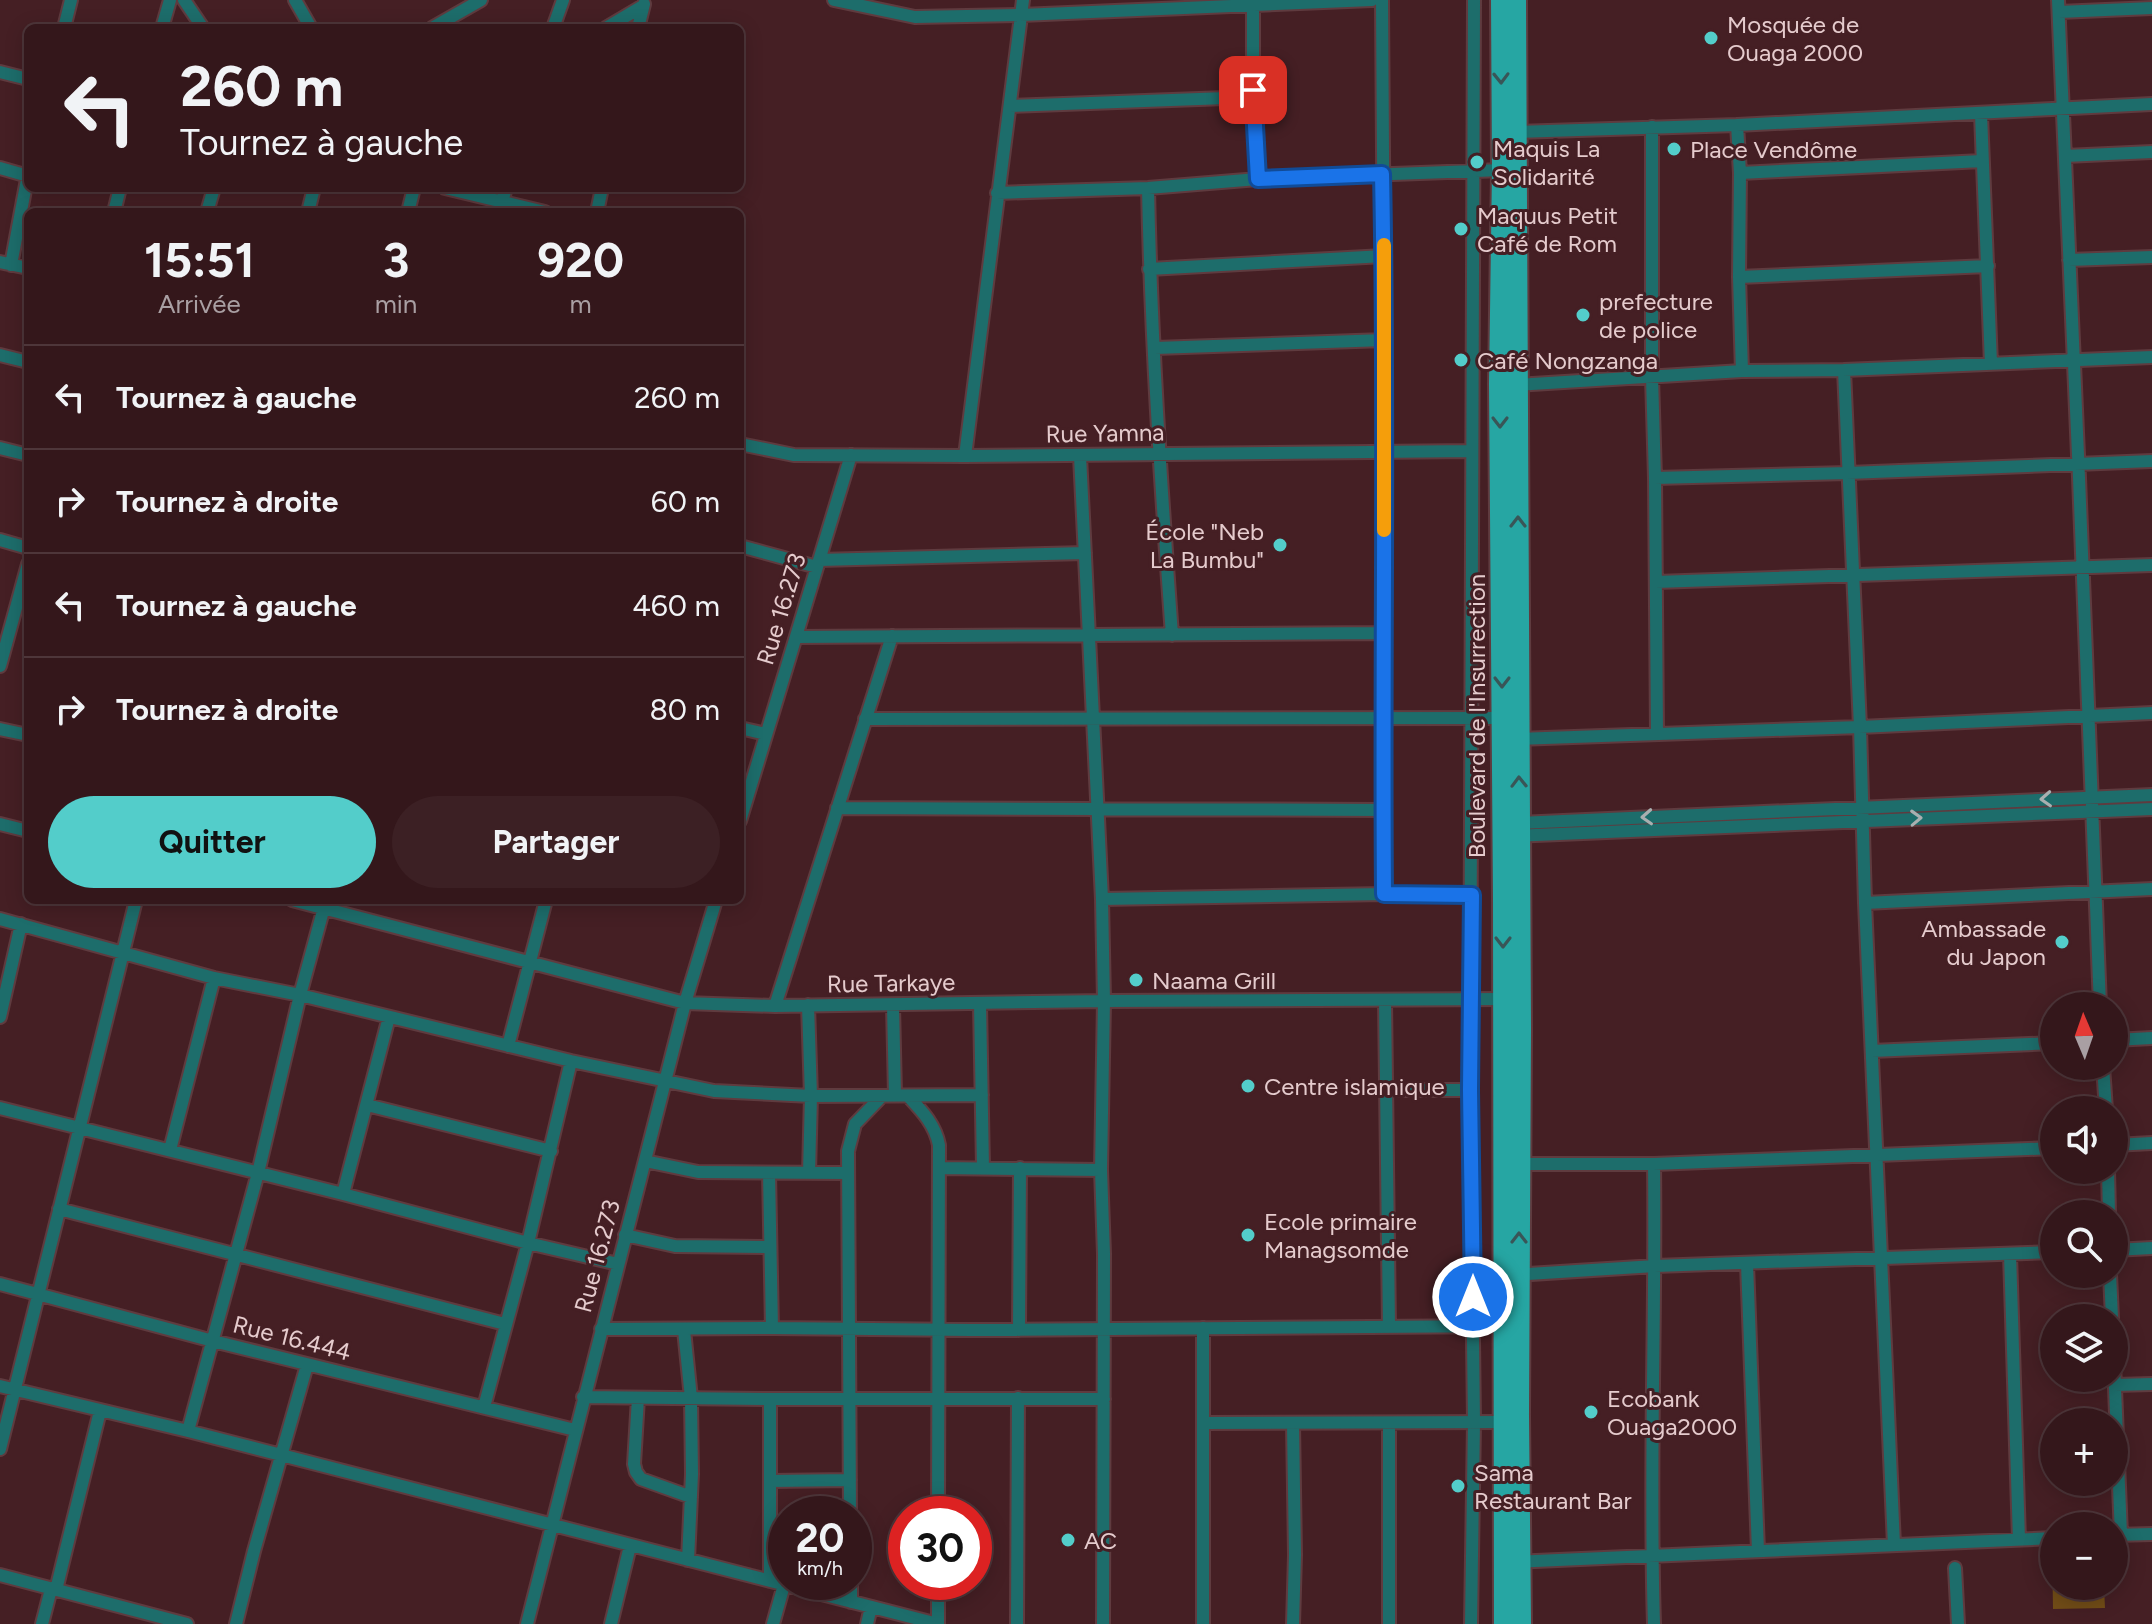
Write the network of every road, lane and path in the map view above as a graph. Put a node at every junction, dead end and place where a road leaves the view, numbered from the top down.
1 (170, 0) edge
2 (184, 0) edge
3 (295, 0) edge
4 (481, 0) edge
5 (563, 0) edge
6 (834, 0) edge
7 (1023, 0) edge
8 (1372, 0) edge
9 (1382, 0) edge
10 (1474, 0) edge
11 (1501, 0) edge
12 (1516, 0) edge
13 (69, 1) edge
14 (1253, 2) edge
15 (644, 3) edge
16 (2059, 6) edge
17 (2152, 8) edge
18 (1021, 15) junction
19 (65, 24) edge
20 (163, 24) edge
21 (200, 24) edge
22 (309, 24) edge
23 (439, 24) edge
24 (554, 24) edge
25 (612, 24) edge
26 (639, 24) edge
27 (0, 72) edge
28 (24, 78) edge
29 (1253, 97) junction
30 (2152, 104) edge
31 (1010, 106) junction
32 (2063, 108) junction
33 (1981, 114) junction
34 (1737, 125) junction
35 (1652, 127) junction
36 (1518, 132) junction
37 (2152, 152) edge
38 (2065, 156) junction
39 (1982, 161) junction
40 (0, 168) edge
41 (1502, 170) junction
42 (1473, 171) junction
43 (1740, 173) junction
44 (24, 174) edge
45 (1382, 174) junction
46 (1258, 179) junction
47 (1148, 188) junction
48 (24, 191) edge
49 (457, 192) edge
50 (997, 193) junction
51 (500, 207) edge
52 (1384, 256) junction
53 (2152, 257) edge
54 (2069, 260) junction
55 (6, 263) edge
56 (1988, 266) junction
57 (1149, 269) junction
58 (1739, 277) junction
59 (1384, 340) junction
60 (1155, 348) junction
61 (0, 355) edge
62 (2152, 357) edge
63 (24, 361) edge
64 (2075, 361) junction
65 (1991, 364) junction
66 (1844, 370) junction
67 (1742, 371) junction
68 (1652, 377) junction
69 (1508, 384) junction
70 (744, 445) edge
71 (0, 448) edge
72 (1472, 451) junction
73 (1385, 452) junction
74 (24, 454) edge
75 (851, 455) junction
76 (1159, 455) junction
77 (965, 456) junction
78 (1080, 456) junction
79 (2152, 461) edge
80 (2077, 464) junction
81 (1848, 473) junction
82 (1655, 478) junction
83 (0, 540) edge
84 (24, 547) edge
85 (744, 547) edge
86 (1085, 553) junction
87 (818, 563) junction
88 (2152, 565) edge
89 (2082, 569) junction
90 (1854, 575) junction
91 (24, 576) edge
92 (1656, 582) junction
93 (1383, 633) junction
94 (1089, 635) junction
95 (1172, 635) junction
96 (892, 636) junction
97 (797, 637) junction
98 (4, 639) edge
99 (0, 666) edge
100 (2152, 713) edge
101 (2090, 715) junction
102 (1472, 718) junction
103 (1502, 718) junction
104 (865, 719) junction
105 (1093, 719) junction
106 (1383, 719) junction
107 (1860, 727) junction
108 (0, 729) edge
109 (744, 729) edge
110 (24, 734) edge
111 (766, 734) junction
112 (1657, 734) junction
113 (1518, 739) junction
114 (2152, 795) edge
115 (2093, 797) junction
116 (744, 808) edge
117 (837, 808) junction
118 (1098, 809) junction
119 (2152, 809) edge
120 (1384, 810) junction
121 (2094, 812) junction
122 (1862, 814) junction
123 (0, 824) edge
124 (1511, 829) junction
125 (24, 830) edge
126 (2152, 889) edge
127 (2096, 892) junction
128 (1384, 894) junction
129 (1472, 895) junction
130 (1102, 899) junction
131 (1865, 903) junction
132 (135, 904) edge
133 (325, 904) edge
134 (545, 904) edge
135 (715, 904) edge
136 (0, 919) edge
137 (21, 924) junction
138 (123, 952) junction
139 (530, 962) junction
140 (214, 978) junction
141 (2100, 992) edge
142 (300, 995) junction
143 (1471, 999) junction
144 (1504, 999) junction
145 (1385, 1000) junction
146 (1104, 1001) junction
147 (685, 1003) junction
148 (980, 1004) junction
149 (808, 1005) junction
150 (893, 1005) junction
151 (775, 1006) junction
152 (0, 1017) edge
153 (389, 1017) junction
154 (2152, 1038) edge
155 (2128, 1039) edge
156 (2040, 1044) edge
157 (508, 1046) junction
158 (1872, 1051) junction
159 (571, 1061) junction
160 (665, 1082) junction
161 (1386, 1090) junction
162 (1470, 1090) junction
163 (895, 1095) junction
164 (982, 1095) junction
165 (811, 1096) junction
166 (367, 1105) junction
167 (0, 1108) edge
168 (79, 1127) junction
169 (2152, 1143) edge
170 (2128, 1144) edge
171 (2040, 1149) edge
172 (170, 1150) junction
173 (551, 1151) junction
174 (1877, 1155) junction
175 (645, 1161) junction
176 (1519, 1164) junction
177 (1654, 1164) junction
178 (983, 1167) junction
179 (939, 1168) junction
180 (1020, 1168) junction
181 (1101, 1170) junction
182 (258, 1173) junction
183 (769, 1173) junction
184 (809, 1173) junction
185 (848, 1173) junction
186 (343, 1194) junction
187 (59, 1209) junction
188 (625, 1235) junction
189 (528, 1243) junction
190 (770, 1247) junction
191 (2152, 1248) edge
192 (2128, 1249) edge
193 (2040, 1253) edge
194 (2010, 1254) junction
195 (236, 1256) junction
196 (1882, 1259) junction
197 (618, 1264) junction
198 (1747, 1264) junction
199 (1655, 1266) junction
200 (1511, 1275) junction
201 (0, 1284) edge
202 (38, 1294) junction
203 (505, 1324) junction
204 (1473, 1326) junction
205 (1503, 1326) junction
206 (1389, 1327) junction
207 (772, 1328) junction
208 (1203, 1328) junction
209 (601, 1329) junction
210 (850, 1329) junction
211 (1104, 1329) junction
212 (684, 1330) junction
213 (938, 1330) junction
214 (1019, 1330) junction
215 (213, 1341) junction
216 (307, 1365) junction
217 (2152, 1384) edge
218 (2128, 1385) edge
219 (0, 1386) edge
220 (13, 1389) junction
221 (2115, 1392) edge
222 (583, 1397) junction
223 (638, 1398) junction
224 (691, 1398) junction
225 (938, 1398) junction
226 (1018, 1398) junction
227 (770, 1399) junction
228 (850, 1399) junction
229 (1104, 1399) junction
230 (484, 1407) junction
231 (100, 1411) junction
232 (1474, 1422) junction
233 (1504, 1422) junction
234 (1203, 1423) junction
235 (1293, 1423) junction
236 (1389, 1423) junction
237 (575, 1430) junction
238 (188, 1431) junction
239 (0, 1449) edge
240 (281, 1455) junction
241 (850, 1480) junction
242 (770, 1481) junction
243 (770, 1496) edge
244 (850, 1496) edge
245 (938, 1496) edge
246 (691, 1497) junction
247 (2118, 1512) edge
248 (551, 1526) junction
249 (2152, 1534) edge
250 (2128, 1535) edge
251 (2040, 1539) edge
252 (2019, 1540) junction
253 (1894, 1545) junction
254 (630, 1546) junction
255 (1758, 1551) junction
256 (1652, 1556) junction
257 (688, 1560) junction
258 (1512, 1562) junction
259 (1955, 1568) dead end
260 (0, 1575) edge
261 (768, 1580) edge
262 (53, 1589) junction
263 (780, 1600) edge
264 (843, 1600) edge
265 (938, 1600) edge
266 (851, 1602) joint
267 (871, 1607) junction
268 (529, 1623) edge
269 (42, 1624) edge
270 (187, 1624) edge
271 (236, 1624) edge
272 (611, 1624) edge
273 (773, 1624) edge
274 (867, 1624) edge
275 (938, 1624) edge
276 (1017, 1624) edge
277 (1103, 1624) edge
278 (1203, 1624) edge
279 (1293, 1624) edge
280 (1389, 1624) edge
281 (1471, 1624) edge
282 (1504, 1624) edge
283 (1521, 1624) edge
284 (1654, 1624) edge
285 (1958, 1624) edge

1 - 20 street
2 - 21 street
3 - 22 street
4 - 23 street
5 - 24 street
6 - 18 street
7 - 18 street
8 - 14 street
9 - 45 street
10 - 42 street
11 -> 41 main road, Boulevard de l'Insurrection
12 - 36 main road, Boulevard de l'Insurrection
13 - 19 street
14 - 18 street
14 - 29 street
15 - 25 street
15 - 26 street
16 - 17 street
16 - 32 street
18 - 31 street
27 - 28 street
29 - 31 street
29 - 46 street
30 - 32 street
31 - 50 street
32 - 33 street
32 - 38 street
33 - 34 street
33 - 39 street
34 - 35 street
34 - 43 street
35 - 36 street
35 - 68 street
36 - 69 main road, Boulevard de l'Insurrection
37 - 38 street
38 - 54 street
39 - 43 street
39 - 56 street
40 - 44 street
41 - 42 street
41 - 69 main road, Boulevard de l'Insurrection
42 - 45 street
42 - 72 street
43 - 58 street
45 - 46 street
45 - 52 street
46 - 47 street
47 - 50 street
47 - 57 street
48 - 55 street
49 - 51 street
50 - 77 street
52 - 57 street
52 - 59 street
53 - 54 street
54 - 64 street
56 - 58 street
56 - 65 street
57 - 60 street
58 - 67 street
59 - 60 street
59 - 73 street
60 - 76 street
61 - 63 street
62 - 64 street
64 - 65 street
64 - 80 street
65 - 66 street
66 - 67 street
66 - 81 street
67 - 68 street
68 - 69 street
68 - 82 street
69 -> 103 main road, Boulevard de l'Insurrection
113 -> 69 main road, Boulevard de l'Insurrection
70 - 75 street, Rue Yamna
71 - 74 street
72 - 73 street, Rue Yamna
72 - 102 street
73 - 76 street, Rue Yamna
73 - 93 street
75 - 77 street, Rue Yamna
75 - 87 street, Rue 16.273
76 - 78 street, Rue Yamna
76 - 95 street
77 - 78 street, Rue Yamna
78 - 86 street
79 - 80 street
80 - 81 street
80 - 89 street
81 - 82 street
81 - 90 street
82 - 92 street
83 - 84 street
85 - 87 street
86 - 87 street
86 - 94 street
87 - 97 street, Rue 16.273
88 - 89 street
89 - 90 street
89 - 101 street
90 - 92 street
90 - 107 street
91 - 98 street
92 - 112 street
93 - 95 street
93 - 106 street
94 - 95 street
94 - 96 street
94 - 105 street
96 - 97 street
96 - 104 street
97 - 111 street, Rue 16.273
98 - 99 street
100 - 101 street
101 - 107 street
101 - 115 street
102 - 103 street
102 - 106 street
102 - 129 street
103 - 124 main road, Boulevard de l'Insurrection
104 - 105 street
104 - 117 street
105 - 106 street
105 - 118 street
106 - 120 street
107 - 112 street
107 - 122 street
108 - 110 street
109 - 111 street
111 - 116 street, Rue 16.273
112 - 113 street
124 -> 113 main road, Boulevard de l'Insurrection
114 - 115 street
115 - 121 street
115 -> 122 street
117 - 118 street
117 - 151 street
118 - 120 street
118 - 130 street
119 - 121 street
120 - 128 street
122 -> 121 street
121 - 127 street
122 - 124 street
122 - 131 street
123 - 125 street
124 -> 144 main road, Boulevard de l'Insurrection
124 - 176 main road, Boulevard de l'Insurrection
126 - 127 street
127 - 131 street
127 - 141 street
128 - 129 street
128 - 130 street
129 - 143 street
130 - 146 street
131 - 158 street
132 - 138 street
133 - 139 street, Rue Tarkaye
133 - 142 street
134 - 139 street
135 - 147 street, Rue 16.273
136 - 137 street
137 - 138 street
137 - 152 street
138 - 140 street
138 - 168 street
139 - 147 street, Rue Tarkaye
139 - 157 street
140 - 142 street
140 - 172 street
142 - 153 street
142 - 182 street
143 - 144 street, Rue Tarkaye
143 - 145 street, Rue Tarkaye
143 - 162 street
144 - 200 main road, Boulevard de l'Insurrection
145 - 146 street, Rue Tarkaye
145 - 161 street
146 - 148 street, Rue Tarkaye
146 - 181 street
147 - 151 street, Rue Tarkaye
147 - 160 street, Rue 16.273
148 - 150 street, Rue Tarkaye
148 - 164 street
149 - 150 street, Rue Tarkaye
149 - 151 street, Rue Tarkaye
149 - 165 street
150 - 163 street
153 - 157 street
153 - 166 street
154 - 155 street
156 - 158 street
157 - 159 street
158 - 174 street
159 - 160 street
159 - 173 street
160 - 165 street
160 - 175 street, Rue 16.273
161 - 162 street
161 - 206 street
162 - 204 street
163 - 164 street
163 - 165 street
163 - 179 street
163 - 185 street
164 - 178 street
165 - 184 street
166 - 173 street
166 - 186 street
167 - 168 street
168 - 172 street
168 - 187 street
169 - 170 street
171 - 174 street
172 - 182 street
173 - 189 street
174 - 177 street
174 - 196 street
175 - 183 street
175 - 188 street, Rue 16.273
176 - 177 street
200 -> 176 main road, Boulevard de l'Insurrection
177 - 199 street
178 - 179 street
178 - 180 street
179 - 213 street
180 - 181 street
180 - 214 street
181 - 211 street
182 - 186 street
182 - 195 street
183 - 184 street
183 - 190 street
184 - 185 street
185 - 210 street
186 - 189 street
187 - 195 street
187 - 202 street
188 - 190 street
188 - 197 street, Rue 16.273
189 - 197 street
189 - 203 street
190 - 207 street
191 - 192 street
193 - 194 street
194 - 196 street
194 - 252 street
195 - 203 street
195 - 215 street
196 - 198 street
196 - 253 street
197 - 209 street, Rue 16.273
198 - 199 street
198 - 255 street
199 - 200 street
199 - 256 street
200 - 205 main road, Boulevard de l'Insurrection
200 - 258 main road, Boulevard de l'Insurrection
201 - 202 street, Rue 16.444
202 - 215 street, Rue 16.444
202 - 220 street
203 - 230 street
204 - 205 street
204 - 206 street
204 - 232 street
205 - 233 main road, Boulevard de l'Insurrection
206 - 208 street
207 - 210 street
207 - 212 street
208 - 211 street
208 - 234 street
209 - 212 street
209 - 222 street, Rue 16.273
210 - 213 street
210 - 228 street
211 - 214 street
211 - 229 street
212 - 224 street
213 - 214 street
213 - 225 street
215 - 216 street, Rue 16.444
215 - 238 street
216 - 230 street, Rue 16.444
216 - 240 street
217 - 218 street
219 - 220 street
220 - 231 street
220 - 239 street
221 - 247 street
222 - 223 street
222 - 237 street, Rue 16.273
223 - 224 street
223 - 246 street
224 - 227 street
224 - 246 street
225 - 226 street
225 - 228 street
225 - 245 street
226 - 229 street
226 - 276 street
227 - 228 street
227 - 242 street
228 - 241 street
229 - 277 street
230 - 237 street, Rue 16.444
231 - 238 street
231 - 262 street
232 - 233 street
232 - 236 street
232 - 281 street
233 - 258 main road, Boulevard de l'Insurrection
234 - 235 street
234 - 278 street
235 - 236 street
235 - 279 street
236 - 280 street
237 - 248 street, Rue 16.273
238 - 240 street
240 - 248 street
240 - 271 street
241 - 242 street
241 - 244 street
242 - 243 street
246 - 257 street
248 - 254 street
248 - 268 street, Rue 16.273
249 - 250 street
251 - 252 street
252 - 253 street
253 - 255 street
254 - 257 street
254 - 272 street
255 - 256 street
256 - 258 street
256 - 284 street
257 - 261 street
258 - 282 main road, Boulevard de l'Insurrection
258 - 283 main road, Boulevard de l'Insurrection
259 - 285 street
260 - 262 street
262 - 269 street
262 - 270 street
263 - 273 street
264 - 266 street
265 - 275 street
266 - 267 street
267 - 274 street
267 - 275 street

